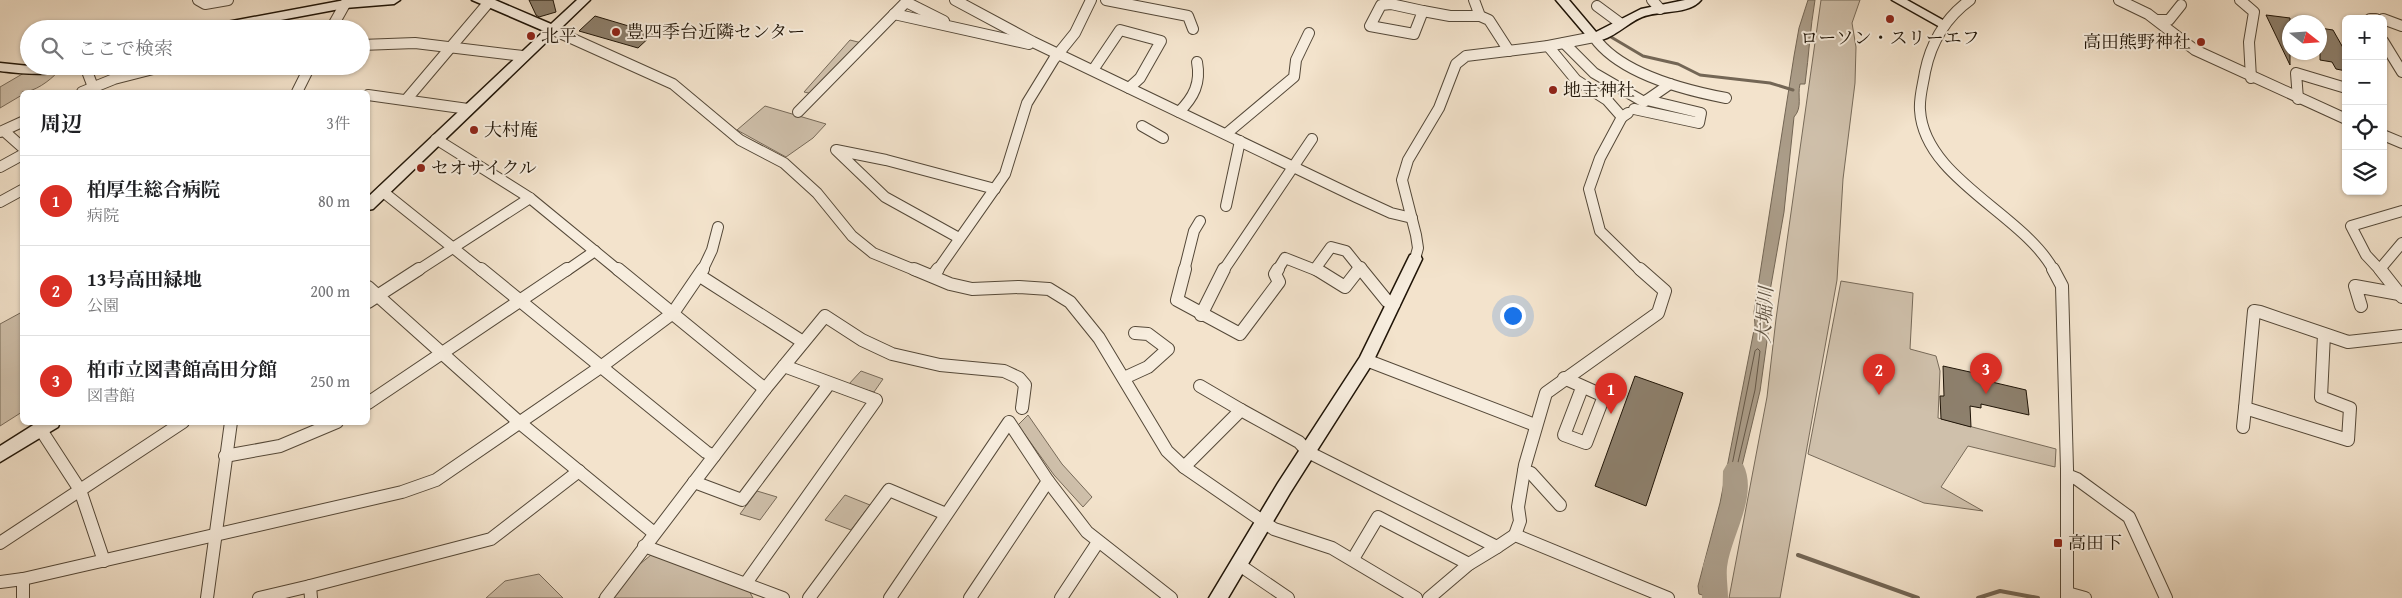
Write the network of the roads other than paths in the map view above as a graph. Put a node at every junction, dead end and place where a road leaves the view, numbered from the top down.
1 (198, 0) edge
2 (228, 0) edge
3 (394, 0) edge
4 (584, 0) edge
5 (955, 0) edge
6 (1091, 0) edge
7 (1106, 0) edge
8 (1474, 0) edge
9 (1562, 0) edge
10 (1695, 0) edge
11 (1898, 0) edge
12 (1970, 0) edge
13 (2119, 0) edge
14 (2240, 0) edge
15 (483, 1) edge
16 (907, 1) edge
17 (1391, 2) edge
18 (344, 4) junction
19 (1656, 5) edge
20 (2181, 5) dead end
21 (1597, 6) dead end
22 (1423, 12) junction
23 (894, 14) junction
24 (1480, 16) junction
25 (259, 20) edge
26 (336, 20) edge
27 (2157, 20) junction
28 (2387, 21) edge
29 (1620, 23) junction
30 (1944, 24) junction
31 (2402, 26) edge
32 (552, 29) junction
33 (961, 29) junction
34 (1193, 29) dead end
35 (1310, 33) dead end
36 (1594, 36) junction
37 (1034, 42) junction
38 (1564, 43) junction
39 (370, 45) edge
40 (1548, 46) junction
41 (449, 48) junction
42 (2387, 48) edge
43 (1509, 51) junction
44 (1060, 55) junction
45 (523, 56) junction
46 (1197, 62) dead end
47 (0, 67) edge
48 (20, 69) edge
49 (1093, 70) junction
50 (2402, 72) edge
51 (88, 75) edge
52 (130, 75) edge
53 (306, 75) edge
54 (2252, 78) junction
55 (1670, 84) junction
56 (93, 87) junction
57 (2342, 87) edge
58 (1129, 88) junction
59 (86, 90) edge
60 (298, 90) edge
61 (370, 96) edge
62 (1726, 98) dead end
63 (2298, 99) junction
64 (406, 100) junction
65 (1646, 101) junction
66 (468, 109) junction
67 (1634, 109) junction
68 (798, 112) dead end
69 (1179, 112) junction
70 (1622, 117) junction
71 (2342, 117) edge
72 (20, 123) edge
73 (1142, 126) dead end
74 (2, 132) edge
75 (1226, 134) junction
76 (2387, 136) edge
77 (1163, 138) dead end
78 (436, 139) junction
79 (1312, 139) dead end
80 (1240, 142) junction
81 (2402, 143) edge
82 (20, 146) edge
83 (20, 156) edge
84 (0, 167) edge
85 (1296, 167) junction
86 (995, 189) junction
87 (20, 191) edge
88 (382, 191) junction
89 (530, 198) junction
90 (0, 202) edge
91 (370, 203) edge
92 (1226, 206) dead end
93 (2402, 211) edge
94 (1412, 218) junction
95 (1200, 221) dead end
96 (718, 226) dead end
97 (959, 238) junction
98 (2402, 243) edge
99 (454, 248) junction
100 (595, 251) junction
101 (1416, 259) joint
102 (1361, 267) junction
103 (1315, 269) junction
104 (2380, 269) junction
105 (700, 276) junction
106 (933, 276) junction
107 (2401, 296) edge
108 (372, 299) edge
109 (521, 301) junction
110 (1394, 304) junction
111 (2361, 306) dead end
112 (673, 313) junction
113 (1201, 315) junction
114 (1135, 333) dead end
115 (2324, 334) junction
116 (2402, 336) edge
117 (803, 342) junction
118 (442, 354) junction
119 (1366, 360) junction
120 (602, 366) junction
121 (784, 366) junction
122 (1124, 378) junction
123 (1564, 378) junction
124 (829, 384) junction
125 (1200, 386) dead end
126 (1582, 388) dead end
127 (765, 389) junction
128 (370, 402) edge
129 (1022, 408) dead end
130 (2245, 408) junction
131 (1241, 410) junction
132 (520, 423) junction
133 (178, 425) edge
134 (230, 425) edge
135 (330, 425) edge
136 (1535, 425) junction
137 (47, 426) edge
138 (2243, 427) dead end
139 (1308, 452) junction
140 (0, 455) edge
141 (225, 456) junction
142 (714, 456) junction
143 (1184, 467) junction
144 (580, 471) junction
145 (1524, 471) junction
146 (2067, 474) junction
147 (1048, 481) junction
148 (694, 482) junction
149 (80, 490) junction
150 (1560, 505) dead end
151 (946, 514) junction
152 (1264, 522) junction
153 (654, 533) junction
154 (1515, 535) junction
155 (214, 537) junction
156 (1098, 542) junction
157 (0, 543) edge
158 (644, 546) junction
159 (1497, 547) junction
160 (1353, 559) junction
161 (104, 561) junction
162 (1238, 564) junction
163 (1469, 564) junction
164 (23, 580) junction
165 (0, 582) edge
166 (746, 583) junction
167 (311, 592) edge
168 (2067, 596) edge
169 (23, 598) edge
170 (207, 598) edge
171 (259, 598) edge
172 (606, 598) edge
173 (783, 598) edge
174 (809, 598) edge
175 (890, 598) edge
176 (970, 598) edge
177 (1061, 598) edge
178 (1172, 598) edge
179 (1218, 598) edge
180 (1288, 598) edge
181 (1416, 598) edge
182 (1429, 598) edge
183 (1667, 598) edge
184 (2085, 598) edge
185 (2166, 598) edge

1 - 2 street
3 - 18 street
4 - 32 street
5 - 37 street
6 - 44 street
7 - 34 street
8 - 24 street
9 - 36 street
10 - 19 street
11 - 30 street
12 - 30 street
13 - 27 street
14 - 54 street
15 - 32 street
15 - 41 street
16 - 23 street
16 - 33 street
17 - 22 street
17 - 22 street
18 - 25 street
18 - 26 street
19 - 29 street
20 - 27 street
21 - 29 street
22 - 24 street
23 - 33 street
23 - 68 street
24 - 43 street
27 - 54 street
28 - 31 street
29 - 36 street
30 - 146 street
32 - 45 street
32 - 106 street
33 - 37 street
35 - 75 street
36 - 38 street
36 - 55 street
37 - 44 street
38 - 40 street
38 - 65 street
39 - 41 street
40 - 43 street
40 - 70 street
41 - 45 street
41 - 64 street
42 - 50 street
43 - 94 street
44 - 49 street
44 - 86 street
45 - 66 street
46 - 69 street
47 - 48 street
49 - 58 street
49 - 58 street
51 - 56 street
52 - 56 street
53 - 60 street
54 - 63 street
55 - 62 street
55 - 65 street
56 - 59 street
57 - 63 street
58 - 69 street
61 - 64 street
63 - 71 street
64 - 66 street
65 - 67 street
65 - 67 street
66 - 78 street
67 - 70 street
69 - 75 street
70 - 123 street
72 - 74 street
73 - 77 street
74 - 82 street
75 - 80 street
76 - 81 street
78 - 88 street
78 - 89 street
79 - 85 street
80 - 85 street
80 - 92 street
83 - 84 street
85 - 94 street
85 - 113 street
86 - 97 street
86 - 97 street
87 - 90 street
88 - 91 street
88 - 99 street
89 - 99 street
89 - 100 street
93 - 104 street
94 - 101 street
95 - 113 street
96 - 105 street
97 - 106 street
98 - 104 street
99 - 108 street
99 - 109 street
100 - 109 street
100 - 112 street
101 - 110 street
102 - 103 street
102 - 103 street
102 - 110 street
103 - 113 street
104 - 107 street
105 - 112 street
105 - 117 street
106 - 122 street
107 - 111 street
108 - 118 street
109 - 118 street
109 - 120 street
110 - 119 street
112 - 120 street
112 - 127 street
114 - 122 street
115 - 116 street
115 - 130 street
115 - 130 street
117 - 121 street
117 - 129 street
118 - 128 street
118 - 132 street
119 - 136 street
119 - 139 street
120 - 132 street
120 - 142 street
121 - 124 street
121 - 127 street
122 - 143 street
123 - 126 street
123 - 136 street
124 - 148 street
124 - 166 street
125 - 131 street
127 - 142 street
130 - 138 street
131 - 139 street
131 - 143 street
132 - 144 street
132 - 155 street
133 - 149 street
134 - 141 street
135 - 141 street
136 - 145 street
137 - 140 street
137 - 149 street
139 - 152 street
139 - 159 street
141 - 155 street
142 - 148 street
143 - 152 street
144 - 153 street
144 - 167 street
145 - 150 street
145 - 154 street
146 - 168 street
146 - 185 street
147 - 151 street
147 - 156 street
147 - 176 street
148 - 153 street
149 - 157 street
149 - 161 street
151 - 174 street
151 - 175 street
152 - 160 street
152 - 162 street
153 - 158 street
154 - 159 street
154 - 183 street
155 - 161 street
155 - 170 street
156 - 177 street
156 - 178 street
158 - 166 street
158 - 172 street
159 - 163 street
160 - 163 street
160 - 181 street
161 - 164 street
162 - 179 street
162 - 180 street
163 - 182 street
164 - 165 street
164 - 169 street
166 - 173 street
167 - 171 street
168 - 184 street

